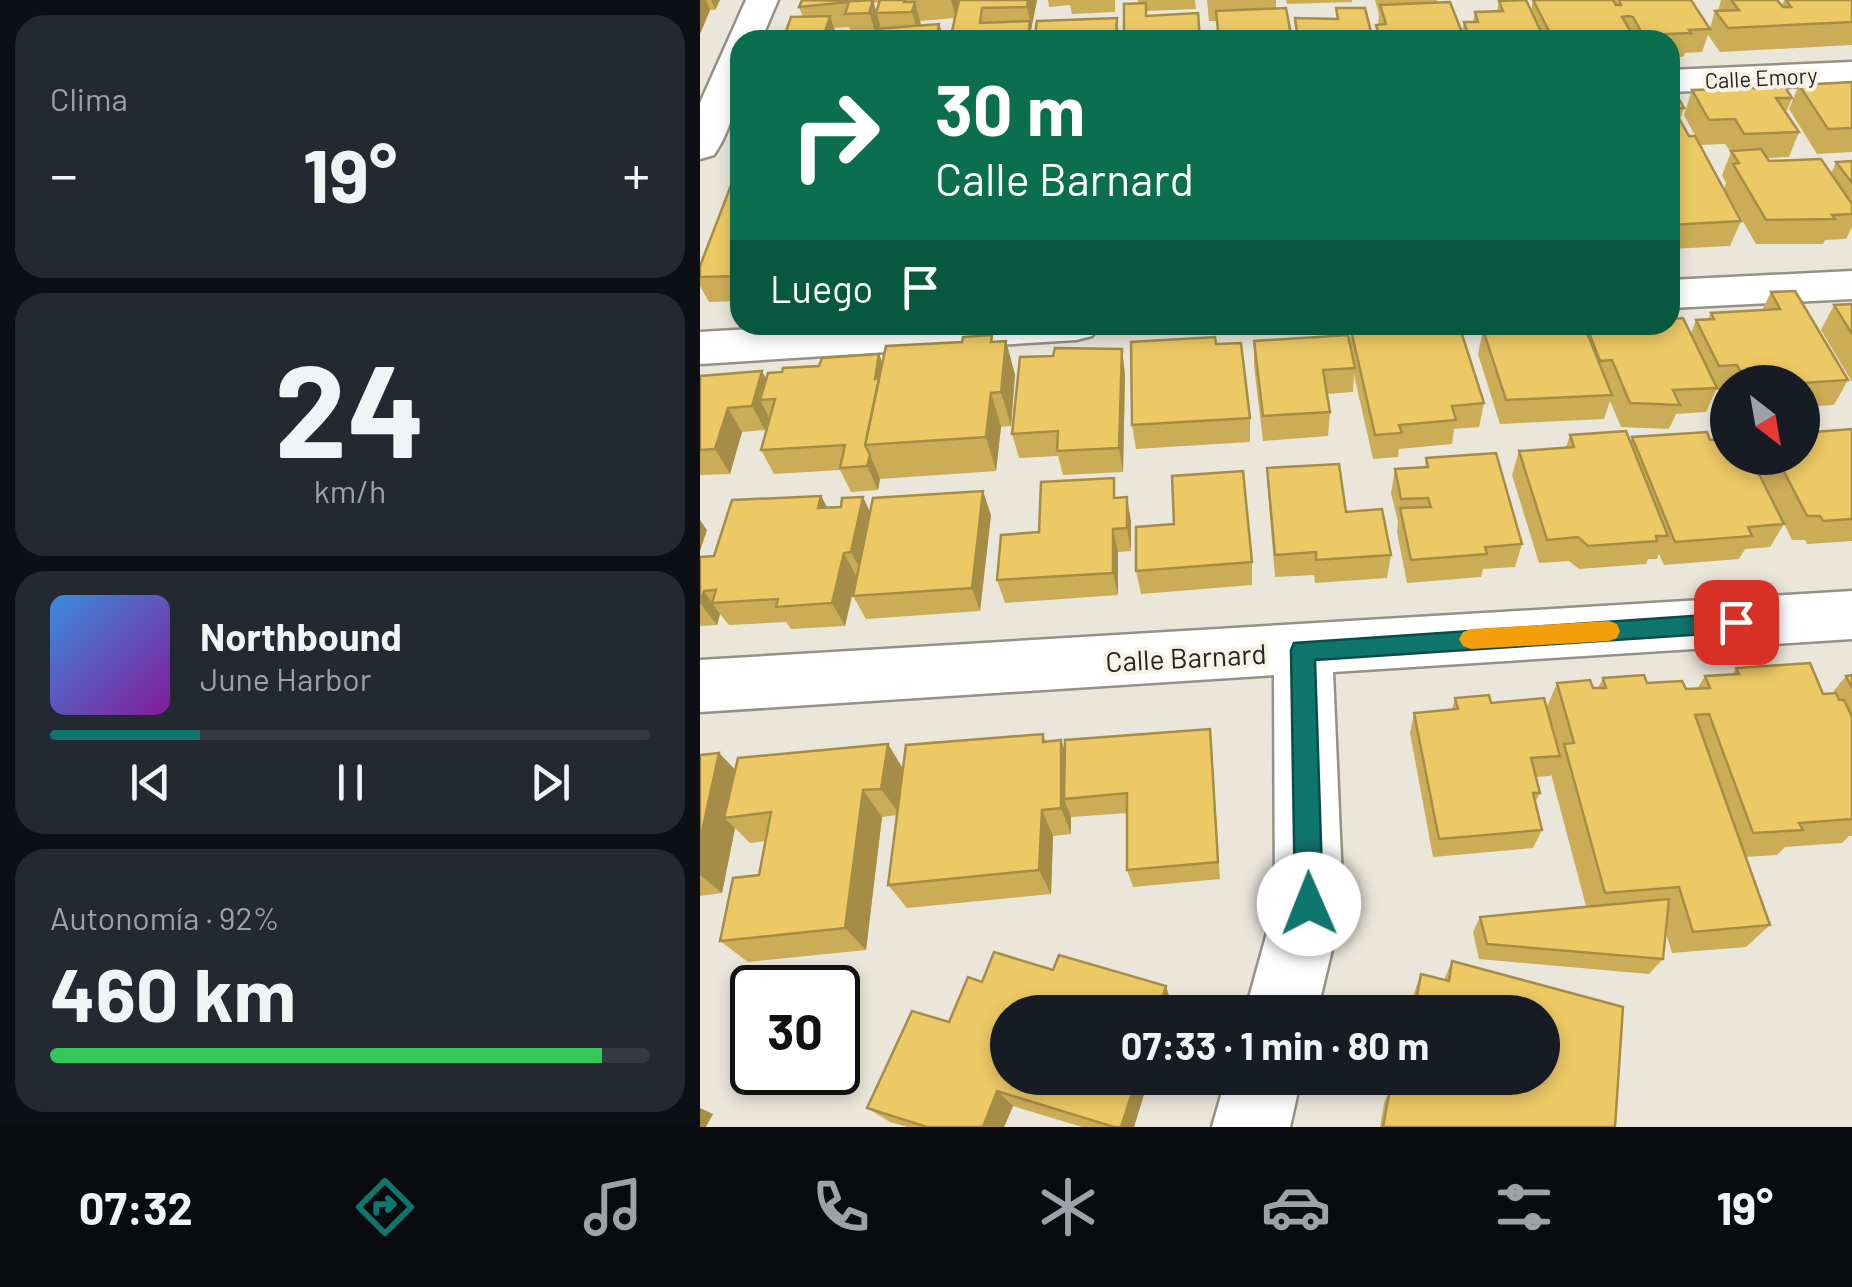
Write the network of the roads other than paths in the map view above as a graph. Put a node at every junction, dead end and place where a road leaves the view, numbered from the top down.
1 (762, 0) edge
2 (748, 30) edge
3 (1852, 73) edge
4 (730, 80) edge
5 (1680, 82) edge
6 (712, 133) edge
7 (1852, 285) edge
8 (1680, 294) edge
9 (913, 335) edge
10 (700, 348) edge
11 (1852, 615) edge
12 (1303, 650) junction
13 (700, 686) edge
14 (1285, 995) edge
15 (1259, 1095) edge
16 (1251, 1127) edge

1 - 2 street
3 - 5 street, Calle Emory
4 - 6 street
7 - 8 street
9 - 10 street
11 - 12 street, Calle Barnard
12 - 13 street, Calle Barnard
12 - 14 street
15 - 16 street

